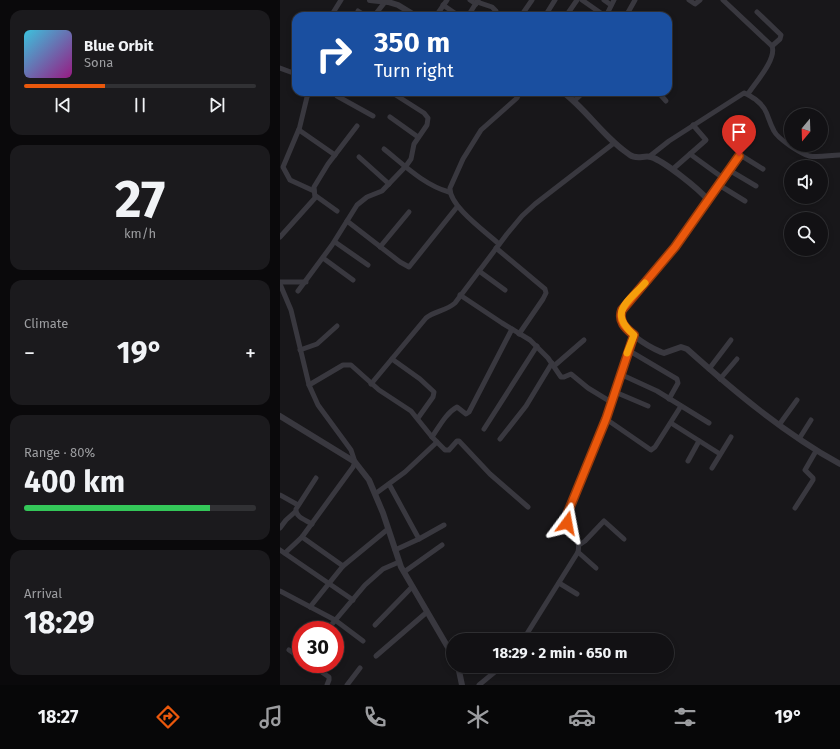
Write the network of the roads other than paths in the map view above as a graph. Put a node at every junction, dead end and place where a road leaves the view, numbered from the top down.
1 (341, 0) edge
2 (370, 0) edge
3 (447, 0) edge
4 (470, 0) edge
5 (532, 0) edge
6 (555, 0) edge
7 (577, 0) edge
8 (582, 0) edge
9 (604, 0) edge
10 (614, 0) edge
11 (636, 0) edge
12 (689, 0) edge
13 (700, 0) edge
14 (723, 0) edge
15 (386, 2) junction
16 (397, 2) edge
17 (477, 2) edge
18 (443, 5) junction
19 (611, 5) junction
20 (334, 12) edge
21 (377, 12) edge
22 (411, 12) edge
23 (439, 12) edge
24 (453, 12) edge
25 (471, 12) edge
26 (496, 12) edge
27 (524, 12) edge
28 (548, 12) edge
29 (569, 12) edge
30 (599, 12) edge
31 (607, 12) edge
32 (628, 12) edge
33 (757, 12) dead end
34 (772, 46) junction
35 (280, 68) edge
36 (292, 72) edge
37 (748, 94) junction
38 (308, 96) edge
39 (337, 96) edge
40 (397, 96) edge
41 (518, 96) edge
42 (568, 96) edge
43 (580, 96) edge
44 (662, 96) edge
45 (574, 101) junction
46 (666, 101) dead end
47 (373, 116) dead end
48 (390, 117) dead end
49 (693, 125) junction
50 (357, 126) dead end
51 (299, 129) junction
52 (418, 137) junction
53 (614, 143) junction
54 (384, 149) dead end
55 (690, 154) junction
56 (335, 155) junction
57 (840, 155) edge
58 (650, 156) junction
59 (359, 157) dead end
60 (406, 166) junction
61 (673, 169) junction
62 (763, 169) dead end
63 (729, 170) junction
64 (723, 178) junction
65 (389, 184) junction
66 (719, 185) junction
67 (756, 186) dead end
68 (450, 192) junction
69 (315, 193) junction
70 (708, 200) junction
71 (746, 201) dead end
72 (458, 207) junction
73 (337, 210) dead end
74 (409, 212) dead end
75 (347, 221) junction
76 (280, 237) edge
77 (335, 242) junction
78 (498, 246) junction
79 (380, 247) junction
80 (323, 258) junction
81 (368, 265) dead end
82 (479, 271) junction
83 (353, 280) dead end
84 (306, 282) junction
85 (280, 284) edge
86 (505, 290) dead end
87 (298, 291) dead end
88 (460, 295) junction
89 (337, 326) dead end
90 (512, 329) junction
91 (519, 334) junction
92 (634, 335) junction
93 (584, 340) dead end
94 (731, 340) dead end
95 (537, 346) junction
96 (300, 350) junction
97 (628, 350) junction
98 (392, 359) junction
99 (737, 360) dead end
100 (553, 365) junction
101 (709, 369) junction
102 (620, 374) junction
103 (720, 379) junction
104 (371, 384) junction
105 (309, 385) junction
106 (615, 392) junction
107 (669, 399) junction
108 (797, 400) dead end
109 (612, 402) junction
110 (648, 406) dead end
111 (681, 406) junction
112 (280, 416) edge
113 (418, 418) junction
114 (606, 419) junction
115 (811, 420) dead end
116 (709, 423) dead end
117 (671, 424) junction
118 (779, 425) junction
119 (484, 429) dead end
120 (432, 437) junction
121 (731, 437) dead end
122 (500, 439) dead end
123 (799, 439) junction
124 (699, 441) junction
125 (437, 442) junction
126 (816, 451) junction
127 (720, 454) junction
128 (688, 461) dead end
129 (355, 462) junction
130 (840, 464) edge
131 (712, 468) dead end
132 (316, 478) dead end
133 (389, 484) junction
134 (375, 494) junction
135 (280, 495) edge
136 (298, 505) junction
137 (528, 507) dead end
138 (795, 508) dead end
139 (296, 512) junction
140 (281, 524) edge
141 (312, 524) junction
142 (444, 525) dead end
143 (388, 529) junction
144 (302, 537) junction
145 (419, 539) junction
146 (624, 539) dead end
147 (579, 544) junction
148 (442, 545) dead end
149 (395, 550) junction
150 (282, 552) edge
151 (578, 552) junction
152 (399, 562) junction
153 (343, 566) junction
154 (596, 568) dead end
155 (404, 572) junction
156 (328, 583) junction
157 (559, 583) junction
158 (412, 587) junction
159 (280, 591) edge
160 (577, 594) dead end
161 (352, 600) junction
162 (310, 607) junction
163 (427, 612) junction
164 (335, 620) junction
165 (375, 625) dead end
166 (527, 633) edge
167 (363, 641) dead end
168 (446, 644) edge
169 (289, 650) dead end
170 (292, 652) edge
171 (376, 656) dead end
172 (360, 668) dead end
173 (323, 673) edge
174 (459, 673) edge
175 (494, 673) edge
176 (327, 685) edge
177 (348, 685) edge
178 (462, 685) edge
179 (479, 685) edge

1 - 20 street
2 - 15 street
3 - 18 street
4 - 17 street
5 - 27 street
6 - 28 street
7 - 29 street
8 - 30 street
9 - 19 street
10 - 19 street
11 - 32 street
12 - 13 street
14 - 34 street
15 - 16 street
15 - 21 street
16 - 22 street
17 - 25 street
17 - 26 street
18 - 23 street
18 - 24 street
19 - 31 street
33 - 34 street
34 - 37 street
35 - 36 street
37 - 49 street
37 - 57 street
38 - 51 street
39 - 47 street
40 - 52 street
41 - 68 street
42 - 45 street
43 - 45 street
44 - 46 street
45 - 53 street
48 - 52 street
49 - 55 street
49 - 58 street
50 - 56 street
51 - 56 street
51 - 69 street
52 - 60 street
53 - 58 street
53 - 78 street
54 - 60 street
55 - 61 street
55 - 64 street
56 - 69 street
58 - 61 street
59 - 65 street
60 - 65 street
60 - 68 street
61 - 70 street
62 - 63 street
63 - 64 street
63 - 67 street
64 - 66 street
65 - 75 street
66 - 70 street
66 - 71 street
68 - 72 street
69 - 73 street
69 - 76 street
70 - 92 street
72 - 78 street
72 - 79 street
74 - 79 street
75 - 77 street
75 - 79 street
77 - 80 street
77 - 81 street
78 - 82 street
78 - 91 street
80 - 83 street
80 - 84 street
82 - 86 street
82 - 88 street
84 - 85 street
84 - 87 street
85 - 96 street
88 - 90 street
88 - 98 street
89 - 96 street
90 - 91 street
90 - 120 street
91 - 95 street
92 - 97 street
92 - 101 street
93 - 100 street
94 - 101 street
95 - 100 street
95 - 119 street
96 - 105 street
97 - 102 street
97 - 107 street
98 - 104 street
98 - 113 street
99 - 103 street
100 - 109 street
100 - 122 street
101 - 103 street
102 - 106 street
102 - 107 street
103 - 118 street
104 - 105 street
104 - 113 street
105 - 129 street
106 - 109 street
106 - 110 street
107 - 111 street
108 - 118 street
109 - 114 street
111 - 116 street
111 - 117 street
112 - 129 street
113 - 120 street
114 - 117 street
114 - 147 street
115 - 123 street
117 - 124 street
118 - 123 street
120 - 125 street
121 - 127 street
123 - 126 street
124 - 127 street
124 - 128 street
125 - 133 street
125 - 137 street
126 - 130 street
126 - 138 street
127 - 131 street
129 - 134 street
129 - 141 street
132 - 136 street
133 - 134 street
133 - 145 street
134 - 143 street
135 - 136 street
136 - 139 street
139 - 140 street
139 - 141 street
141 - 144 street
142 - 145 street
143 - 149 street
143 - 153 street
144 - 150 street
144 - 153 street
145 - 149 street
146 - 147 street
147 - 151 street
148 - 155 street
149 - 152 street
150 - 156 street
151 - 154 street
151 - 157 street
152 - 155 street
152 - 161 street
153 - 156 street
155 - 158 street
156 - 161 street
156 - 162 street
157 - 160 street
157 - 166 street
158 - 163 street
158 - 165 street
159 - 162 street
161 - 164 street
162 - 164 street
163 - 168 street
163 - 171 street
164 - 167 street
169 - 170 street
172 - 177 street
173 - 176 street
174 - 178 street
175 - 179 street

